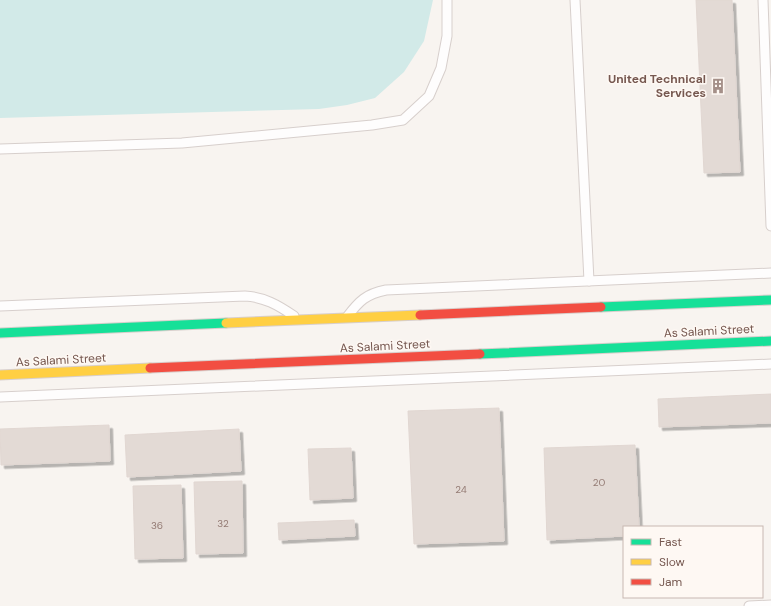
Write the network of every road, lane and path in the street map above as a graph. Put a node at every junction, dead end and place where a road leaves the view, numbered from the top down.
1 (447, 0) edge
2 (575, 0) edge
3 (763, 0) edge
4 (0, 148) edge
5 (771, 226) edge
6 (771, 273) edge
7 (589, 281) junction
8 (771, 300) edge
9 (0, 306) edge
10 (346, 318) junction
11 (300, 321) junction
12 (0, 333) edge
13 (771, 341) edge
14 (771, 364) edge
15 (0, 375) edge
16 (0, 397) edge
17 (771, 605) edge
18 (749, 606) edge

1 - 4 lane
2 - 7 lane
3 - 5 lane
6 - 7 lane
7 - 10 lane
8 - 10 street
9 - 11 lane
10 - 11 street
11 - 12 street
13 - 15 street, As Salami Street
14 - 16 lane
17 - 18 lane

